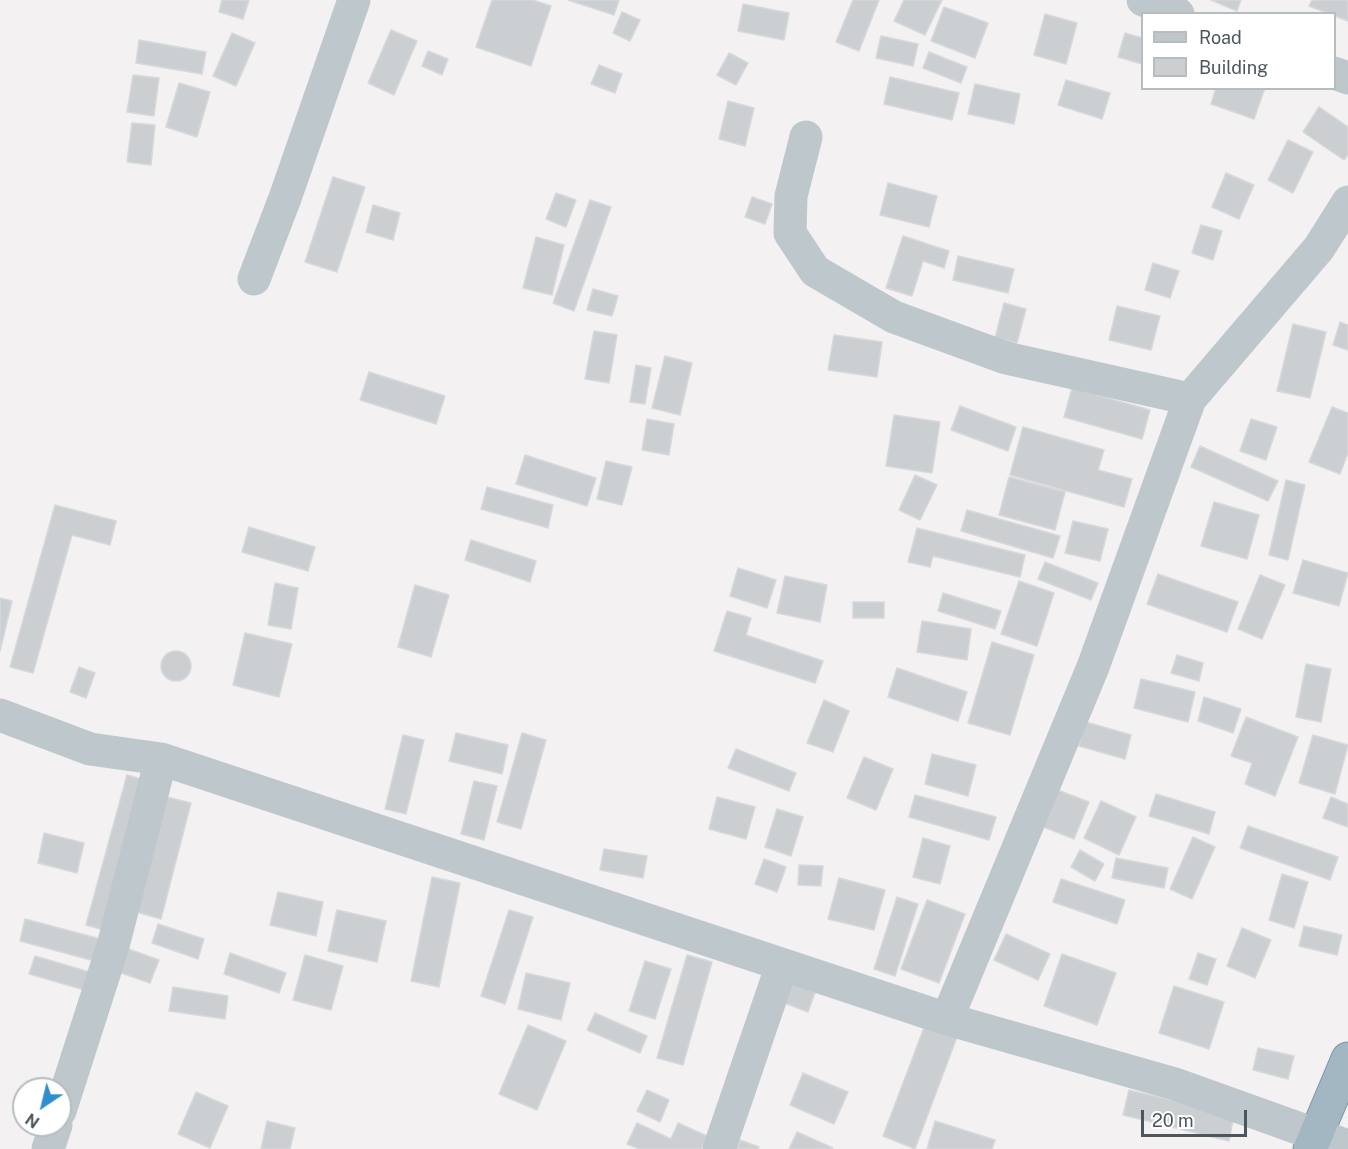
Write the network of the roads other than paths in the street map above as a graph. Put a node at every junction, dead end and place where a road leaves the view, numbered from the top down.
1 (354, 0) edge
2 (1143, 0) edge
3 (1173, 12) edge
4 (806, 137) dead end
5 (1348, 202) edge
6 (254, 279) dead end
7 (1190, 399) junction
8 (0, 715) edge
9 (161, 759) junction
10 (782, 965) junction
11 (947, 1019) junction
12 (1348, 1059) edge
13 (71, 1077) edge
14 (1314, 1142) edge
15 (1348, 1146) edge
16 (719, 1149) edge

1 - 6 street
2 - 3 street
4 - 7 street
5 - 7 street
7 - 11 street
8 - 9 street
9 - 10 street
9 - 13 street
10 - 11 street
10 - 16 street
11 - 14 street
12 - 14 highway
14 - 15 street

